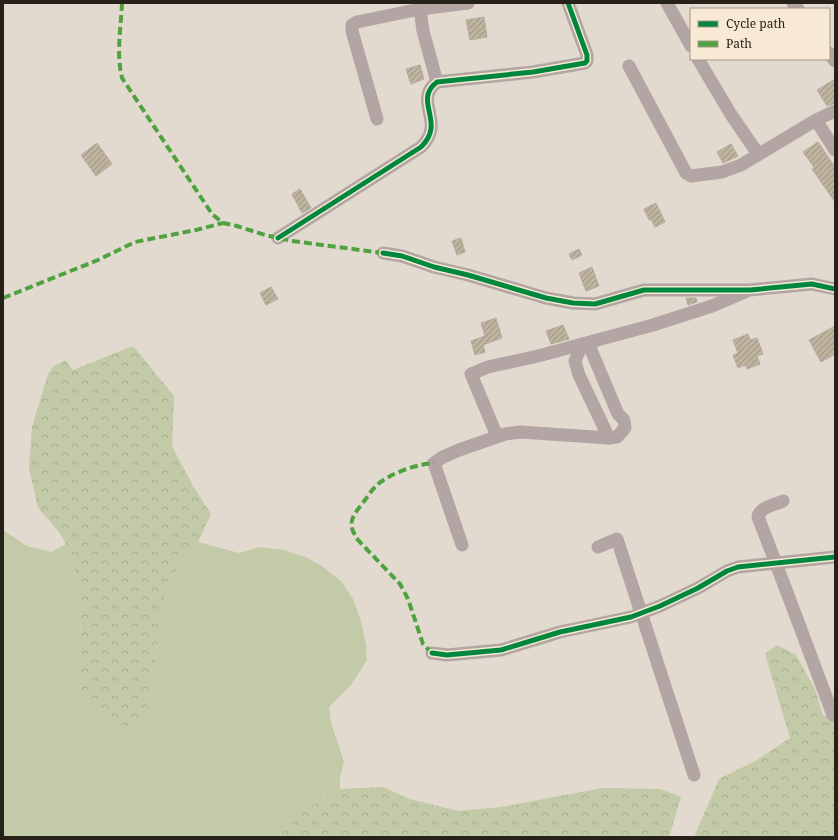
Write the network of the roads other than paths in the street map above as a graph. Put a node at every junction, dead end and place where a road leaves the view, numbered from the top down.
1 (468, 3) edge
2 (568, 3) edge
3 (667, 3) edge
4 (420, 10) junction
5 (690, 44) edge
6 (699, 60) edge
7 (629, 66) dead end
8 (437, 82) junction
9 (835, 111) edge
10 (377, 119) dead end
11 (816, 120) junction
12 (835, 150) edge
13 (758, 154) junction
14 (278, 238) dead end
15 (382, 253) dead end
16 (835, 289) edge
17 (750, 290) junction
18 (585, 344) junction
19 (497, 436) junction
20 (609, 438) junction
21 (783, 501) dead end
22 (462, 545) dead end
23 (598, 547) dead end
24 (835, 557) edge
25 (777, 564) junction
26 (641, 613) junction
27 (432, 654) dead end
28 (834, 715) dead end
29 (694, 775) dead end

1 - 4 street
2 - 8 street
3 - 5 street
4 - 8 street
4 - 10 street
6 - 13 street
7 - 13 street
8 - 14 street
9 - 11 street
11 - 12 street
11 - 13 street
15 - 17 street
16 - 17 street
17 - 18 street
18 - 19 street
18 - 20 street
18 - 20 street
19 - 20 street
19 - 22 street
21 - 25 street
23 - 26 street
24 - 25 street
25 - 26 street
25 - 28 street
26 - 27 street
26 - 29 street

